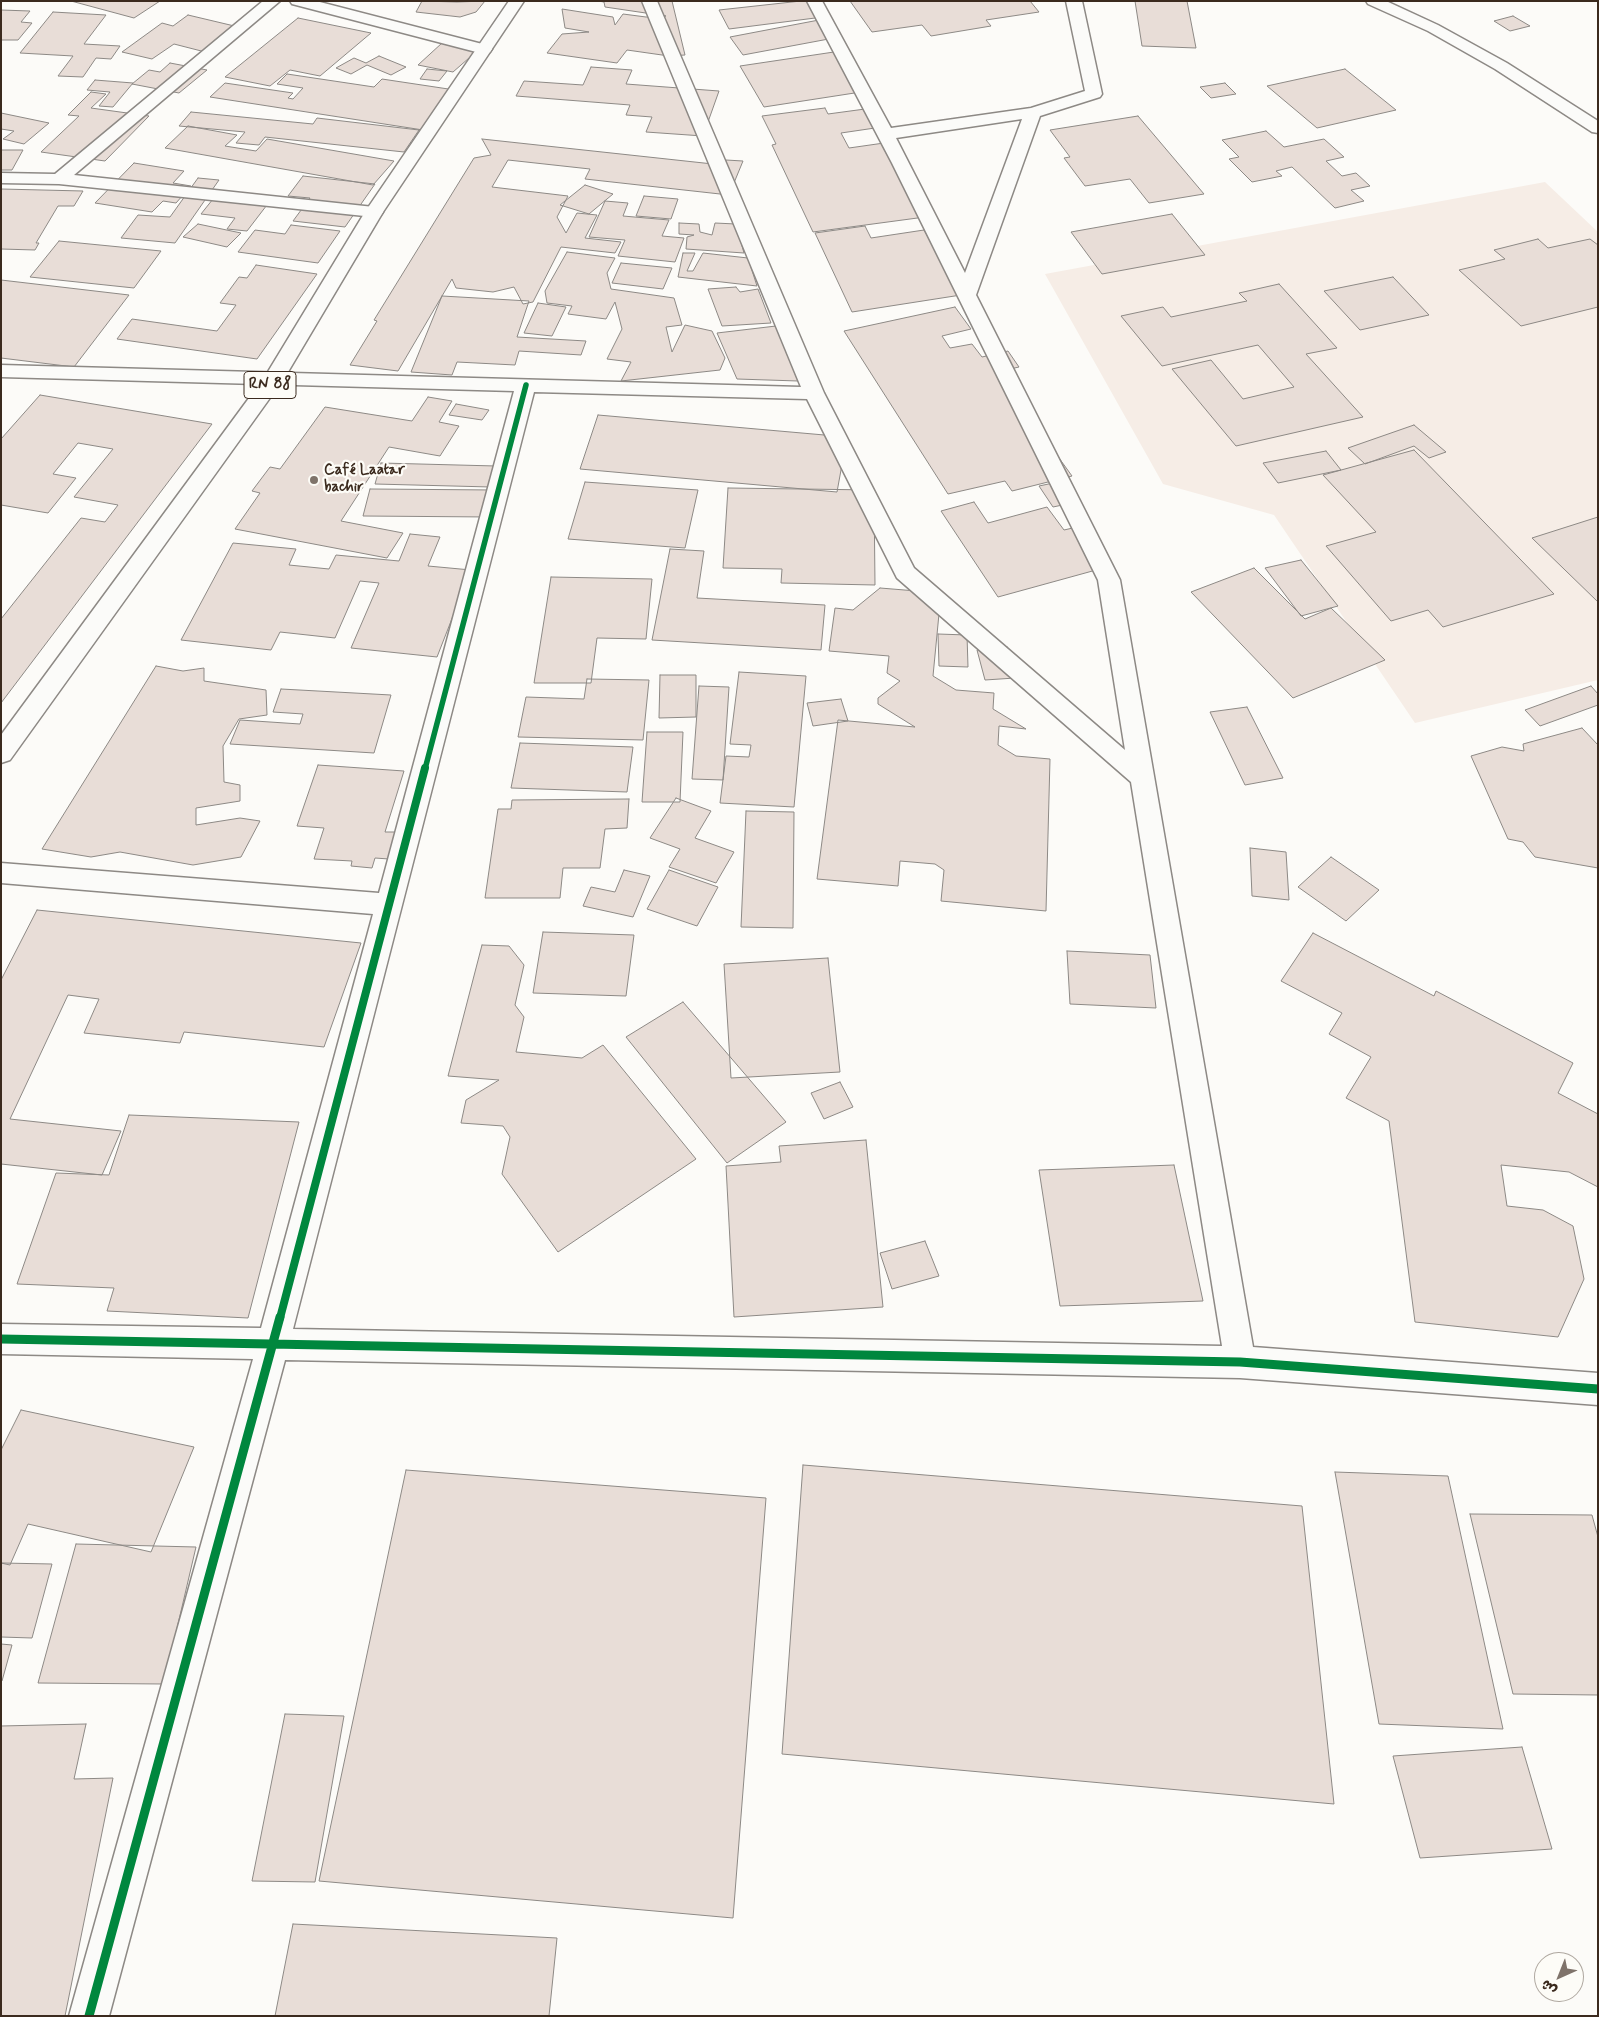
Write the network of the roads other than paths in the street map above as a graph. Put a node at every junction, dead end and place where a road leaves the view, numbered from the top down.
1 (273, 1) edge
2 (297, 1) edge
3 (517, 1) edge
4 (649, 1) edge
5 (814, 1) edge
6 (1074, 1) edge
7 (1373, 1) edge
8 (484, 49) junction
9 (1033, 113) junction
10 (1598, 128) edge
11 (886, 134) junction
12 (1, 178) edge
13 (60, 179) junction
14 (374, 212) junction
15 (967, 294) junction
16 (1, 371) edge
17 (275, 377) junction
18 (526, 385) junction
19 (814, 393) junction
20 (1, 754) edge
21 (1143, 779) junction
22 (1, 873) edge
23 (390, 905) junction
24 (1, 1339) edge
25 (273, 1344) junction
26 (1240, 1362) junction
27 (1598, 1389) edge
28 (88, 2016) edge

1 - 13 street
2 - 8 street
3 - 8 street, RN 88
4 - 19 street
5 - 11 street
6 - 9 street
7 - 10 street
8 - 14 street, RN 88
9 - 11 street
9 - 15 street
11 - 15 street
12 - 13 street
13 - 14 street
14 - 17 street, RN 88
15 - 21 street
16 - 17 street
17 - 18 street
17 - 20 street, RN 88
18 - 19 street
18 - 23 street
19 - 21 street
21 - 26 street
22 - 23 street
23 - 25 street
24 - 25 street
25 - 26 street
25 - 28 street
26 - 27 street

